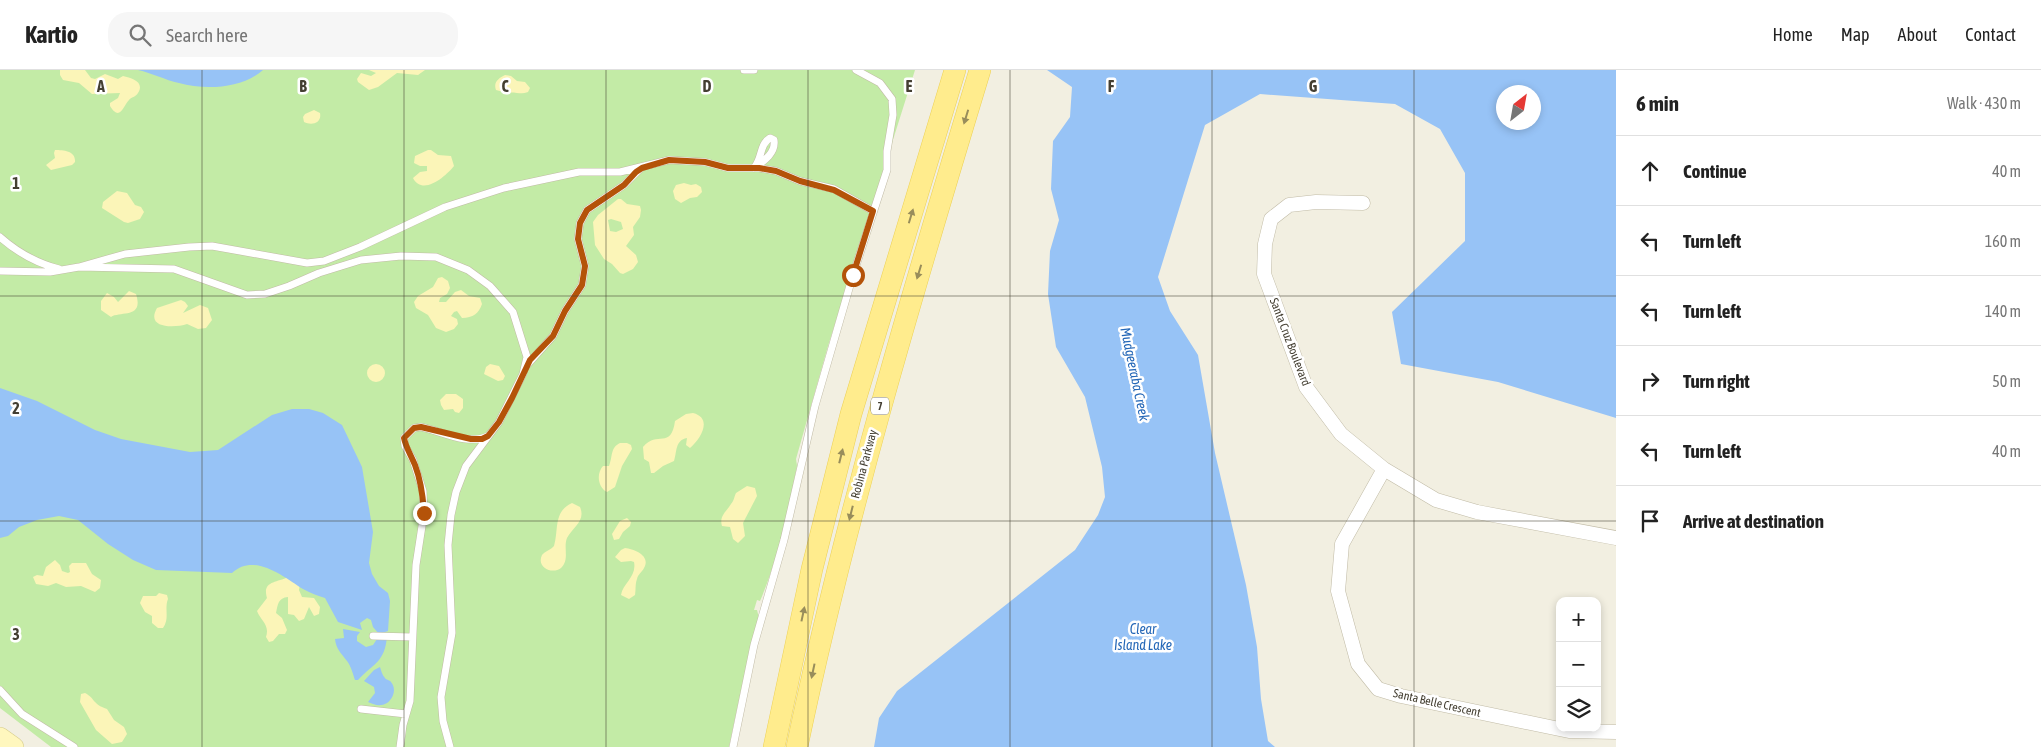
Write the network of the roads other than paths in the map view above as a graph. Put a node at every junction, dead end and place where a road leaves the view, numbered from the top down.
1 (744, 70) edge
2 (754, 70) edge
3 (856, 70) edge
4 (955, 70) edge
5 (980, 70) edge
6 (642, 168) junction
7 (620, 172) junction
8 (627, 181) junction
9 (1363, 203) dead end
10 (873, 211) junction
11 (0, 237) edge
12 (79, 267) junction
13 (62, 270) junction
14 (0, 271) edge
15 (524, 346) junction
16 (539, 350) junction
17 (522, 376) junction
18 (488, 436) junction
19 (471, 439) junction
20 (473, 457) junction
21 (1384, 468) junction
22 (1616, 538) edge
23 (373, 636) dead end
24 (412, 637) junction
25 (0, 690) edge
26 (361, 710) dead end
27 (406, 714) junction
28 (1616, 732) edge
29 (0, 736) edge
30 (14, 747) edge
31 (74, 747) edge
32 (400, 747) edge
33 (450, 747) edge
34 (732, 747) edge
35 (774, 747) edge
36 (796, 747) edge

1 - 2 lane
3 - 10 lane
35 -> 4 main road, Robina Parkway / 7
5 -> 36 main road, Robina Parkway / 7
6 - 7 lane
6 - 8 lane
6 - 10 lane
7 - 8 lane
7 - 12 lane
8 - 16 lane
9 - 21 street, Santa Cruz Boulevard
10 - 34 lane
11 - 13 lane
12 - 13 lane
12 - 15 lane
13 - 14 lane
15 - 16 lane
15 - 17 lane
16 - 17 lane
17 - 18 lane
18 - 19 lane
18 - 20 lane
19 - 20 lane
19 - 24 lane
20 - 33 lane
21 - 22 street, Santa Cruz Boulevard
21 - 28 street, Santa Belle Crescent
23 - 24 lane
24 - 27 lane
25 - 31 lane
26 - 27 lane
27 - 32 lane
29 - 30 main road

